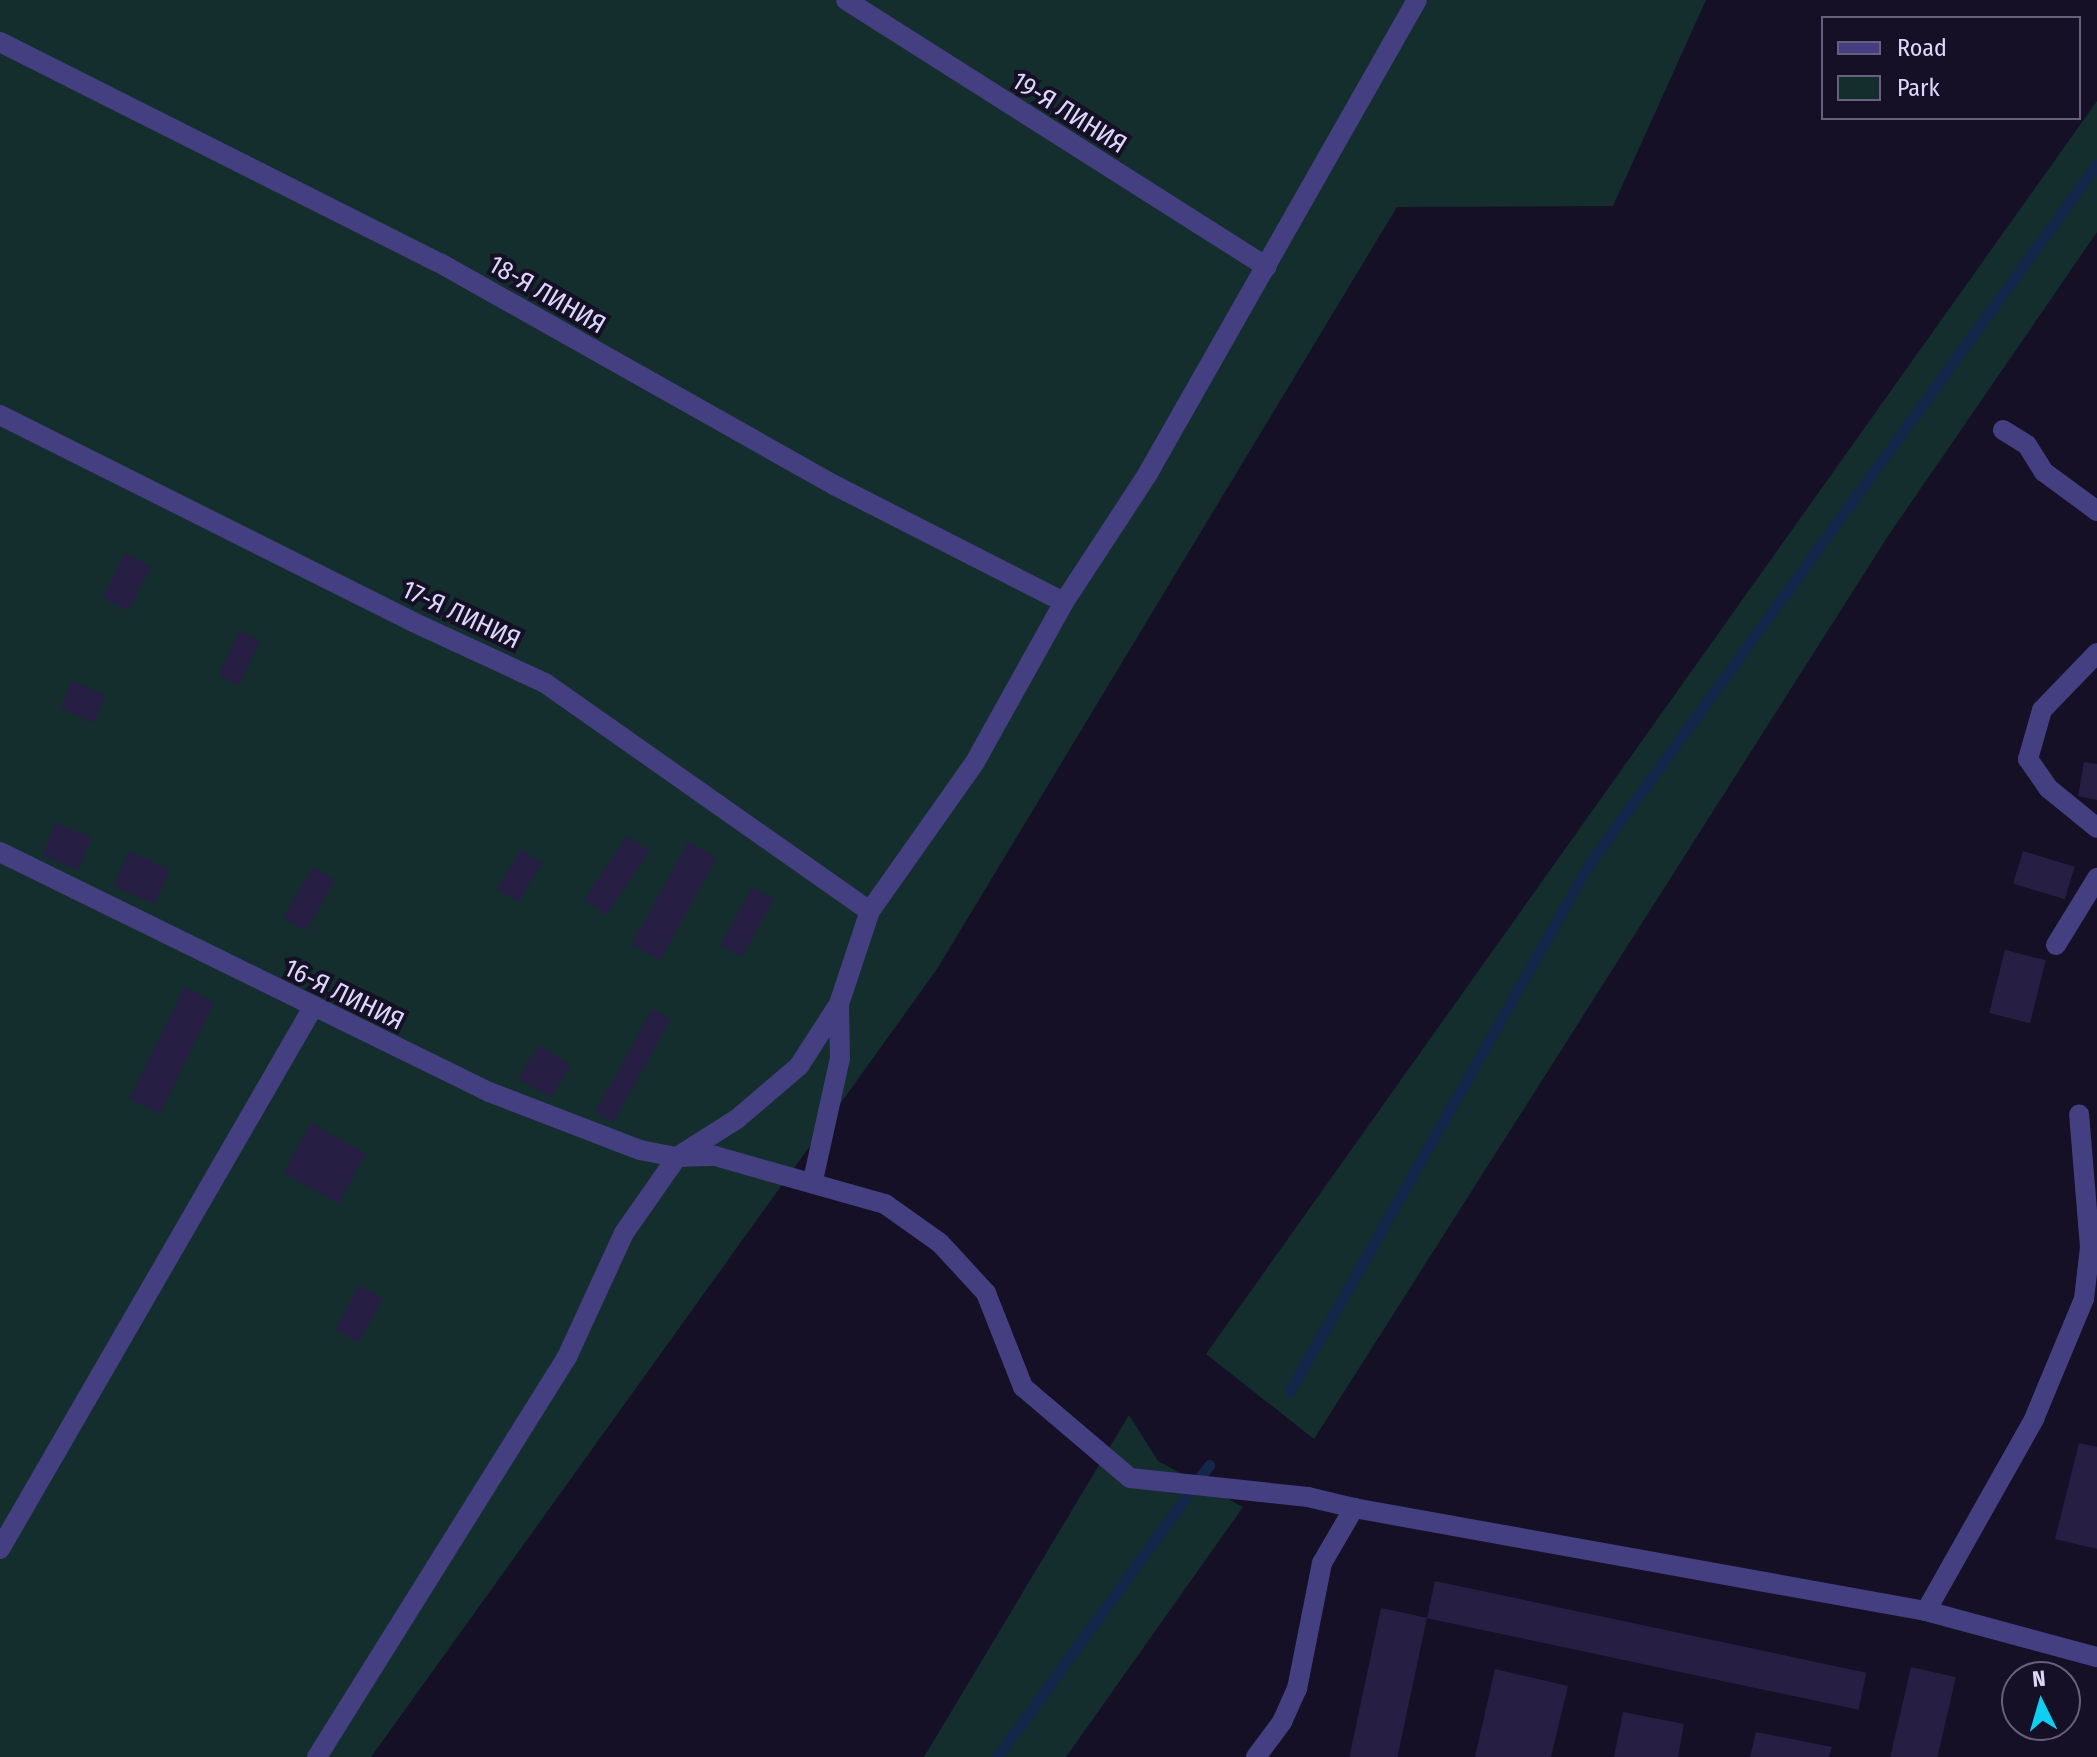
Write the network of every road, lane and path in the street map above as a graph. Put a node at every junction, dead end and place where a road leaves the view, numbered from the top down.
1 (846, 0) edge
2 (1417, 0) edge
3 (0, 42) edge
4 (1266, 267) junction
5 (0, 415) edge
6 (2003, 430) dead end
7 (2097, 511) edge
8 (1064, 602) junction
9 (2097, 653) edge
10 (2097, 828) edge
11 (0, 852) edge
12 (2097, 878) edge
13 (870, 911) junction
14 (2056, 945) dead end
15 (839, 1004) junction
16 (312, 1009) junction
17 (2079, 1114) dead end
18 (677, 1157) junction
19 (813, 1180) junction
20 (1354, 1508) junction
21 (0, 1549) edge
22 (1926, 1611) junction
23 (2097, 1657) edge
24 (317, 1757) edge
25 (1256, 1757) edge

1 - 4 street, 19-Я ЛИНИЯ
2 - 4 street
3 - 8 street, 18-Я ЛИНИЯ
4 - 8 street
5 - 13 street, 17-Я ЛИНИЯ
6 - 7 street
8 - 13 street
9 - 10 street
11 - 16 street, 16-Я ЛИНИЯ
12 - 14 street
13 - 15 street
15 - 18 street
15 - 19 street
16 - 18 street, 16-Я ЛИНИЯ
16 - 21 street
17 - 22 street
18 - 19 street, 16-Я ЛИНИЯ
18 - 24 street
19 - 20 street, 16-Я ЛИНИЯ
20 - 22 street, 16-Я ЛИНИЯ
20 - 25 street
22 - 23 street, 16-Я ЛИНИЯ

